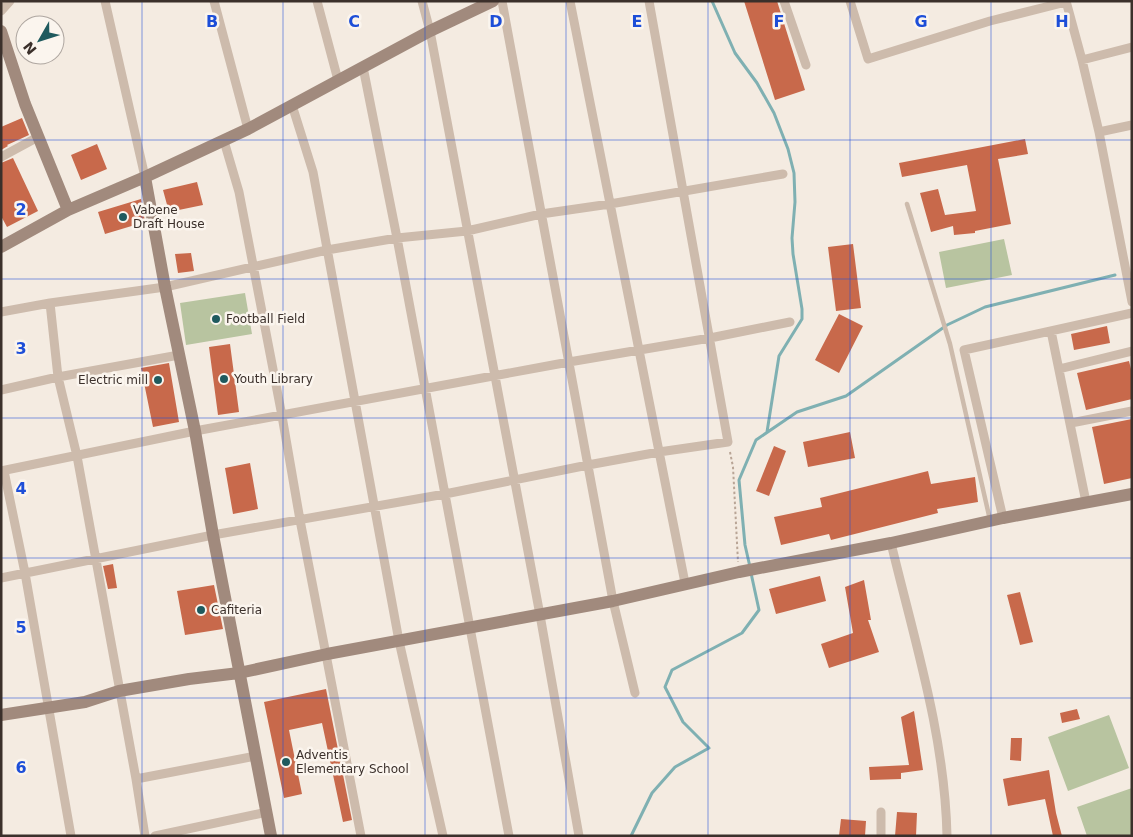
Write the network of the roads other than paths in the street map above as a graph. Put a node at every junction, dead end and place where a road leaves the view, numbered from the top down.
1 (10, 1) edge
2 (105, 1) edge
3 (214, 1) edge
4 (316, 1) edge
5 (422, 1) edge
6 (493, 1) edge
7 (502, 1) edge
8 (570, 1) edge
9 (649, 1) edge
10 (784, 1) edge
11 (850, 1) edge
12 (1066, 2) edge
13 (1, 11) edge
14 (1, 30) edge
15 (430, 31) junction
16 (1132, 47) edge
17 (1082, 60) junction
18 (806, 65) dead end
19 (363, 68) junction
20 (338, 80) junction
21 (292, 105) junction
22 (1132, 125) edge
23 (248, 130) junction
24 (1099, 132) junction
25 (38, 136) junction
26 (224, 141) junction
27 (1, 157) edge
28 (783, 174) dead end
29 (145, 177) junction
30 (683, 190) junction
31 (610, 204) junction
32 (907, 204) dead end
33 (68, 210) junction
34 (541, 214) junction
35 (467, 231) junction
36 (397, 238) junction
37 (1, 247) edge
38 (327, 250) junction
39 (254, 268) junction
40 (165, 287) junction
41 (1132, 302) edge
42 (50, 303) junction
43 (1, 312) edge
44 (1132, 313) edge
45 (790, 322) dead end
46 (1051, 331) junction
47 (710, 338) junction
48 (639, 350) junction
49 (1132, 351) edge
50 (179, 355) junction
51 (569, 362) junction
52 (1059, 369) junction
53 (495, 376) junction
54 (58, 377) junction
55 (1, 390) edge
56 (425, 390) junction
57 (355, 402) junction
58 (1132, 411) edge
59 (282, 416) junction
60 (1071, 424) junction
61 (195, 431) junction
62 (659, 452) junction
63 (77, 456) junction
64 (588, 465) junction
65 (3, 471) edge
66 (515, 480) junction
67 (445, 494) junction
68 (1132, 494) edge
69 (1086, 502) junction
70 (374, 506) junction
71 (300, 520) junction
72 (996, 520) junction
73 (213, 535) junction
74 (891, 543) junction
75 (95, 559) junction
76 (25, 573) junction
77 (1, 578) edge
78 (685, 583) junction
79 (613, 601) junction
80 (540, 616) junction
81 (471, 629) junction
82 (399, 641) junction
83 (327, 654) junction
84 (239, 673) junction
85 (119, 691) junction
86 (635, 694) dead end
87 (47, 707) junction
88 (1, 716) edge
89 (256, 756) junction
90 (136, 779) junction
91 (267, 812) junction
92 (881, 812) dead end
93 (71, 836) edge
94 (145, 836) edge
95 (156, 836) edge
96 (271, 836) edge
97 (361, 836) edge
98 (443, 836) edge
99 (509, 836) edge
100 (579, 836) edge
101 (881, 836) edge
102 (947, 836) edge

1 - 13 street
2 - 29 street
3 - 23 street
4 - 20 street
5 - 15 street
6 - 15 street
7 - 34 street
8 - 31 street
9 - 30 street
10 - 18 street
11 - 12 street
12 - 17 street
14 - 25 street
15 - 19 street
15 - 35 street
16 - 17 street
17 - 24 street
19 - 20 street
19 - 36 street
20 - 21 street
21 - 23 street
21 - 38 street
22 - 24 street
23 - 26 street
24 - 41 street
25 - 27 street
25 - 33 street
26 - 29 street
26 - 39 street
28 - 30 street
29 - 33 street
29 - 40 street
30 - 31 street
30 - 47 street
31 - 34 street
31 - 48 street
32 - 72 lane
33 - 37 street
34 - 35 street
34 - 51 street
35 - 36 street
35 - 53 street
36 - 38 street
36 - 56 street
38 - 39 street
38 - 57 street
39 - 40 street
39 - 59 street
40 - 42 street
40 - 50 street
42 - 43 street
42 - 54 street
44 - 46 street
45 - 47 street
46 - 52 street
46 - 72 street
47 - 48 street
47 - 62 street
48 - 51 street
48 - 62 street
49 - 52 street
50 - 54 street
50 - 61 street
51 - 53 street
51 - 64 street
52 - 60 street
53 - 56 street
53 - 66 street
54 - 55 street
54 - 63 street
56 - 57 street
56 - 67 street
57 - 59 street
57 - 70 street
58 - 60 street
59 - 61 street
59 - 71 street
60 - 69 street
61 - 63 street
61 - 73 street
62 - 64 street
62 - 78 street
63 - 65 street
63 - 75 street
64 - 66 street
64 - 79 street
65 - 76 street
66 - 67 street
66 - 80 street
67 - 70 street
67 - 81 street
68 - 69 street
69 - 72 street
70 - 71 street
70 - 82 street
71 - 73 street
71 - 83 street
72 - 74 street
73 - 75 street
73 - 84 street
74 - 78 street
74 - 102 street
75 - 76 street
75 - 85 street
76 - 77 street
76 - 87 street
78 - 79 street
79 - 80 street
79 - 86 street
80 - 81 street
80 - 100 street
81 - 82 street
81 - 99 street
82 - 83 street
82 - 98 street
83 - 84 street
83 - 97 street
84 - 85 street
84 - 89 street
85 - 87 street
85 - 90 street
87 - 88 street
87 - 93 street
89 - 90 street
89 - 91 street
90 - 94 street
91 - 95 street
91 - 96 street
92 - 101 street

